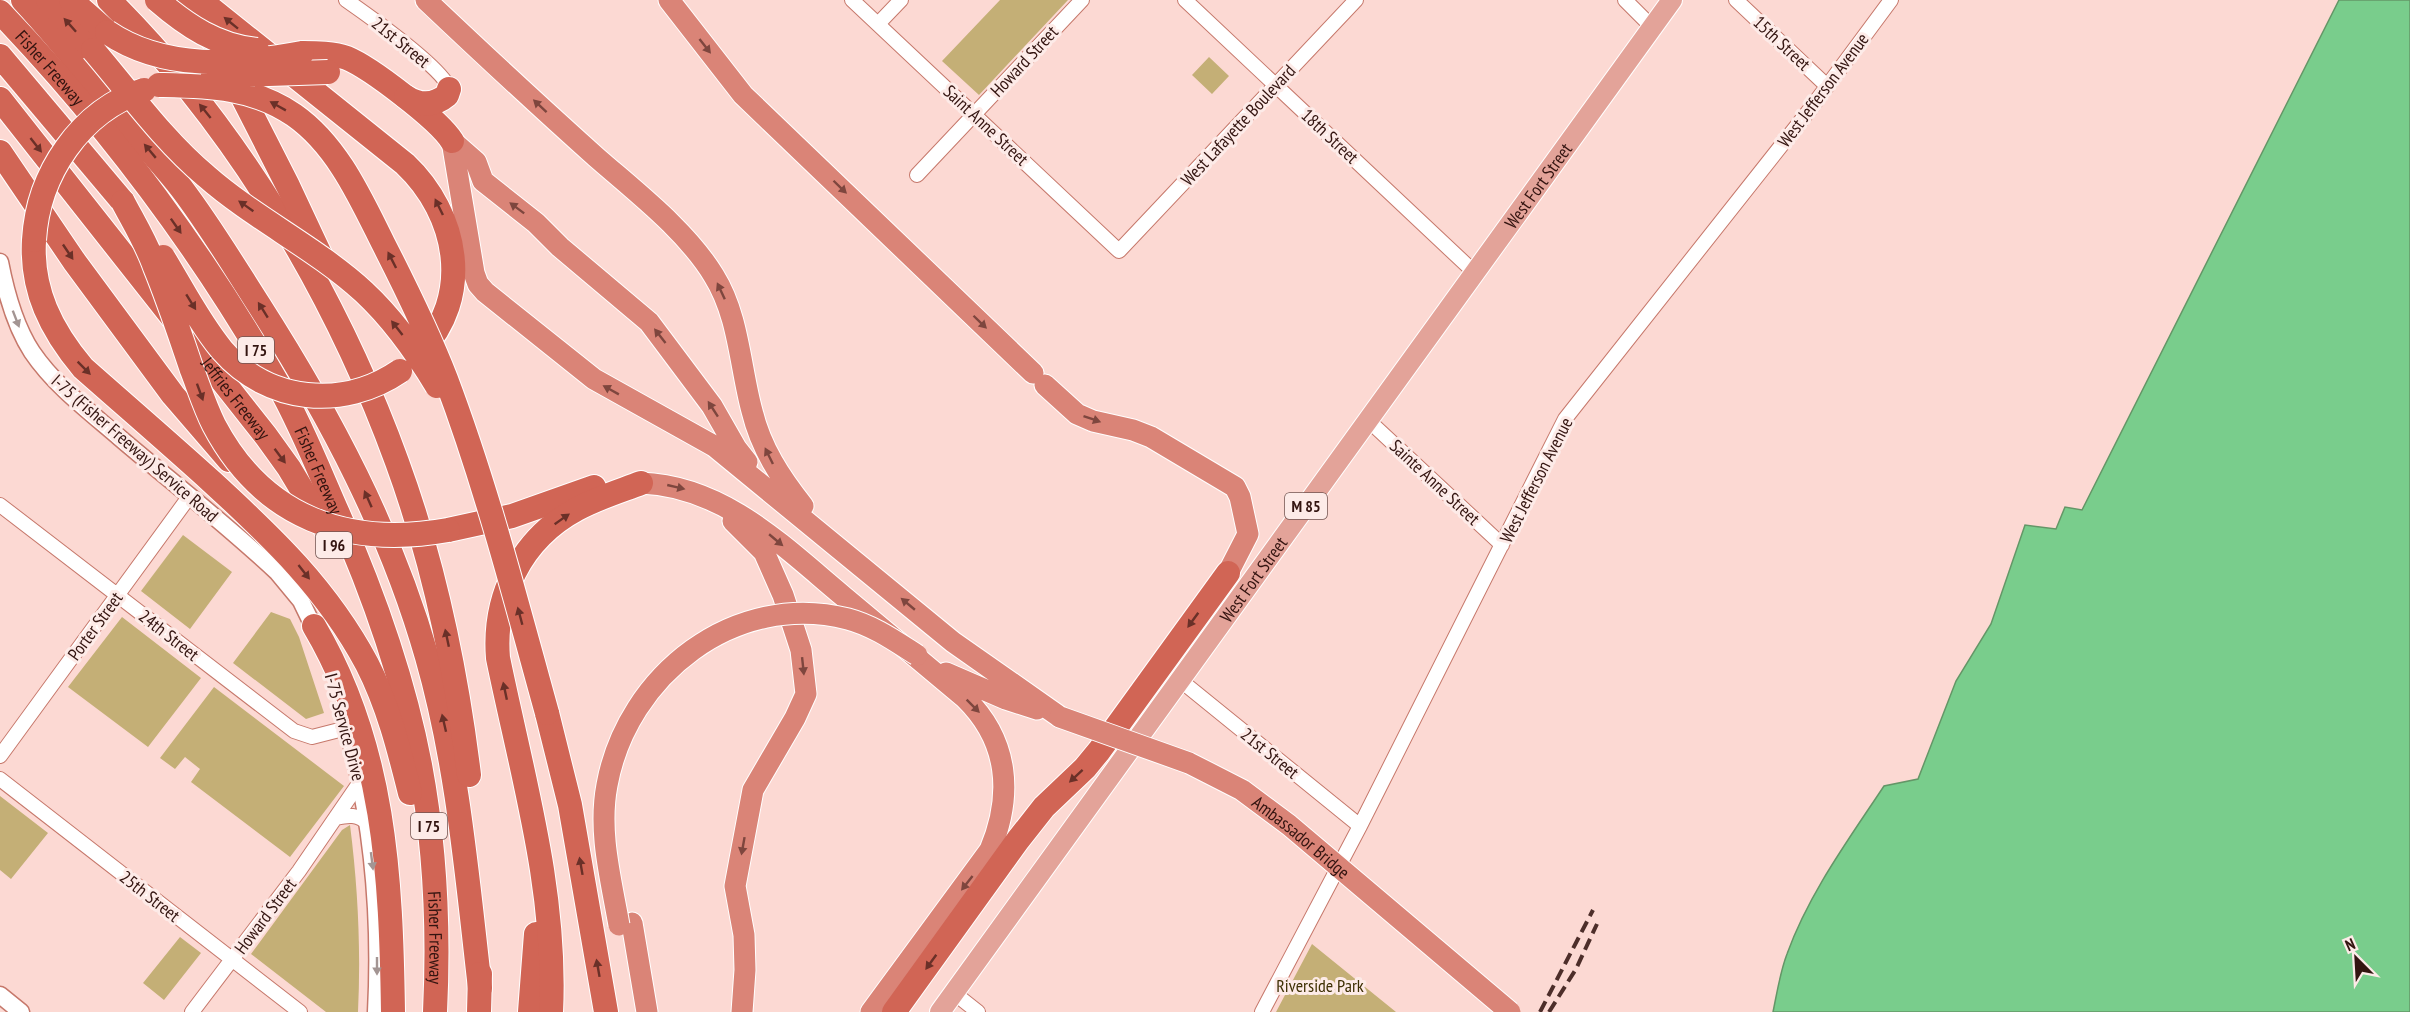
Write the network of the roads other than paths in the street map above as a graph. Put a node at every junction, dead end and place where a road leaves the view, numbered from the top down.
1 (24, 0) edge
2 (48, 0) edge
3 (72, 0) edge
4 (109, 0) edge
5 (157, 0) edge
6 (184, 0) edge
7 (200, 0) edge
8 (346, 0) edge
9 (426, 0) edge
10 (669, 0) edge
11 (852, 0) edge
12 (901, 0) edge
13 (1082, 0) edge
14 (1185, 0) edge
15 (1356, 0) edge
16 (1625, 0) edge
17 (1672, 0) edge
18 (1736, 0) edge
19 (1891, 0) edge
20 (0, 12) edge
21 (878, 24) junction
22 (1652, 27) junction
23 (100, 41) junction
24 (304, 53) junction
25 (0, 56) edge
26 (159, 85) junction
27 (1275, 85) junction
28 (1827, 86) junction
29 (449, 89) junction
30 (398, 92) junction
31 (0, 99) edge
32 (974, 114) junction
33 (449, 136) junction
34 (0, 152) edge
35 (917, 175) dead end
36 (123, 202) junction
37 (1119, 251) joint
38 (0, 262) edge
39 (1474, 272) junction
40 (1368, 420) junction
41 (470, 450) junction
42 (641, 483) junction
43 (261, 488) junction
44 (770, 491) junction
45 (189, 496) junction
46 (709, 497) junction
47 (409, 499) junction
48 (0, 505) edge
49 (828, 537) junction
50 (1502, 545) junction
51 (259, 555) joint
52 (1228, 573) joint
53 (117, 596) junction
54 (314, 626) junction
55 (1180, 680) junction
56 (1060, 717) junction
57 (347, 728) junction
58 (413, 734) junction
59 (517, 748) junction
60 (0, 756) edge
61 (0, 779) edge
62 (360, 782) junction
63 (336, 818) junction
64 (367, 823) junction
65 (1360, 826) junction
66 (435, 918) junction
67 (626, 924) junction
68 (231, 960) junction
69 (954, 993) junction
70 (0, 995) edge
71 (480, 1000) edge
72 (21, 1012) edge
73 (192, 1012) edge
74 (300, 1012) edge
75 (376, 1012) edge
76 (393, 1012) edge
77 (435, 1012) edge
78 (530, 1012) edge
79 (551, 1012) edge
80 (606, 1012) edge
81 (634, 1012) edge
82 (647, 1012) edge
83 (742, 1012) edge
84 (871, 1012) edge
85 (894, 1012) edge
86 (940, 1012) edge
87 (978, 1012) edge
88 (1262, 1012) edge
89 (1510, 1012) edge

71 -> 1 highway
23 -> 2 highway
3 - 23 highway
47 -> 4 highway, I 75
5 - 24 highway, bridge
6 - 47 highway
36 -> 7 highway, bridge
8 - 29 street, 21st Street
49 -> 9 highway
10 -> 52 highway
11 - 21 street, Saint Anne Street
12 - 21 street
13 - 32 street, Howard Street
14 - 27 street, 18th Street
15 - 27 street, West Lafayette Boulevard
16 - 22 street
17 - 22 main road, West Fort Street / M 85
18 - 28 street, 15th Street
19 - 28 street, West Jefferson Avenue
20 -> 58 highway, Fisher Freeway / I 75
21 - 32 street, Saint Anne Street
22 - 39 main road, West Fort Street / M 85
23 - 24 highway, bridge
41 -> 23 highway, bridge
24 - 30 highway
25 - 36 highway
26 - 33 highway, bridge
41 -> 26 highway, bridge
26 -> 66 highway, bridge
27 - 37 street, West Lafayette Boulevard
27 - 39 street, 18th Street
28 - 50 street, West Jefferson Avenue
29 - 30 highway
29 - 33 highway
30 - 33 highway
31 -> 58 highway, Jeffries Freeway / I 96
32 - 35 street, Howard Street
32 - 37 street, Saint Anne Street
44 -> 33 highway
44 -> 33 highway
34 -> 43 highway, bridge
36 -> 43 highway, bridge
38 -> 45 street, I-75 (Fisher Freeway) Service Road
39 - 40 main road, West Fort Street / M 85
40 - 50 street, Sainte Anne Street
40 - 55 main road, West Fort Street / M 85
80 -> 41 highway, bridge
42 - 43 highway, bridge
42 -> 46 highway
59 -> 42 highway
44 - 49 highway
45 - 51 street, I-75 (Fisher Freeway) Service Road
45 - 53 street, Porter Street
46 -> 83 highway
46 -> 84 highway
71 -> 47 highway, I 75
48 - 53 street, 24th Street
56 -> 49 highway
50 - 65 street, West Jefferson Avenue
51 - 54 street, I-75 Service Drive
52 -> 85 highway
53 - 57 street, 24th Street
53 - 60 street, Porter Street
54 - 57 street, I-75 Service Drive
54 - 76 highway
55 - 65 street, 21st Street
55 - 69 main road, West Fort Street / M 85
56 - 67 highway, bridge
56 - 89 highway, Ambassador Bridge, bridge
57 - 62 street, I-75 Service Drive
58 - 66 highway, Fisher Freeway / I 75
59 - 78 highway
59 - 79 highway
61 - 68 street, 25th Street
62 - 63 street, Howard Street
62 - 64 street, I-75 Service Drive
63 - 64 street
63 - 68 street, Howard Street
64 -> 75 street, I-75 Service Drive
65 - 88 street, West Jefferson Avenue
66 - 77 highway, Fisher Freeway / I 75
67 - 81 highway
67 - 82 highway
68 - 73 street, Howard Street
68 - 74 street, 25th Street
69 - 86 main road, West Fort Street / M 85
69 - 87 street
70 - 72 street

